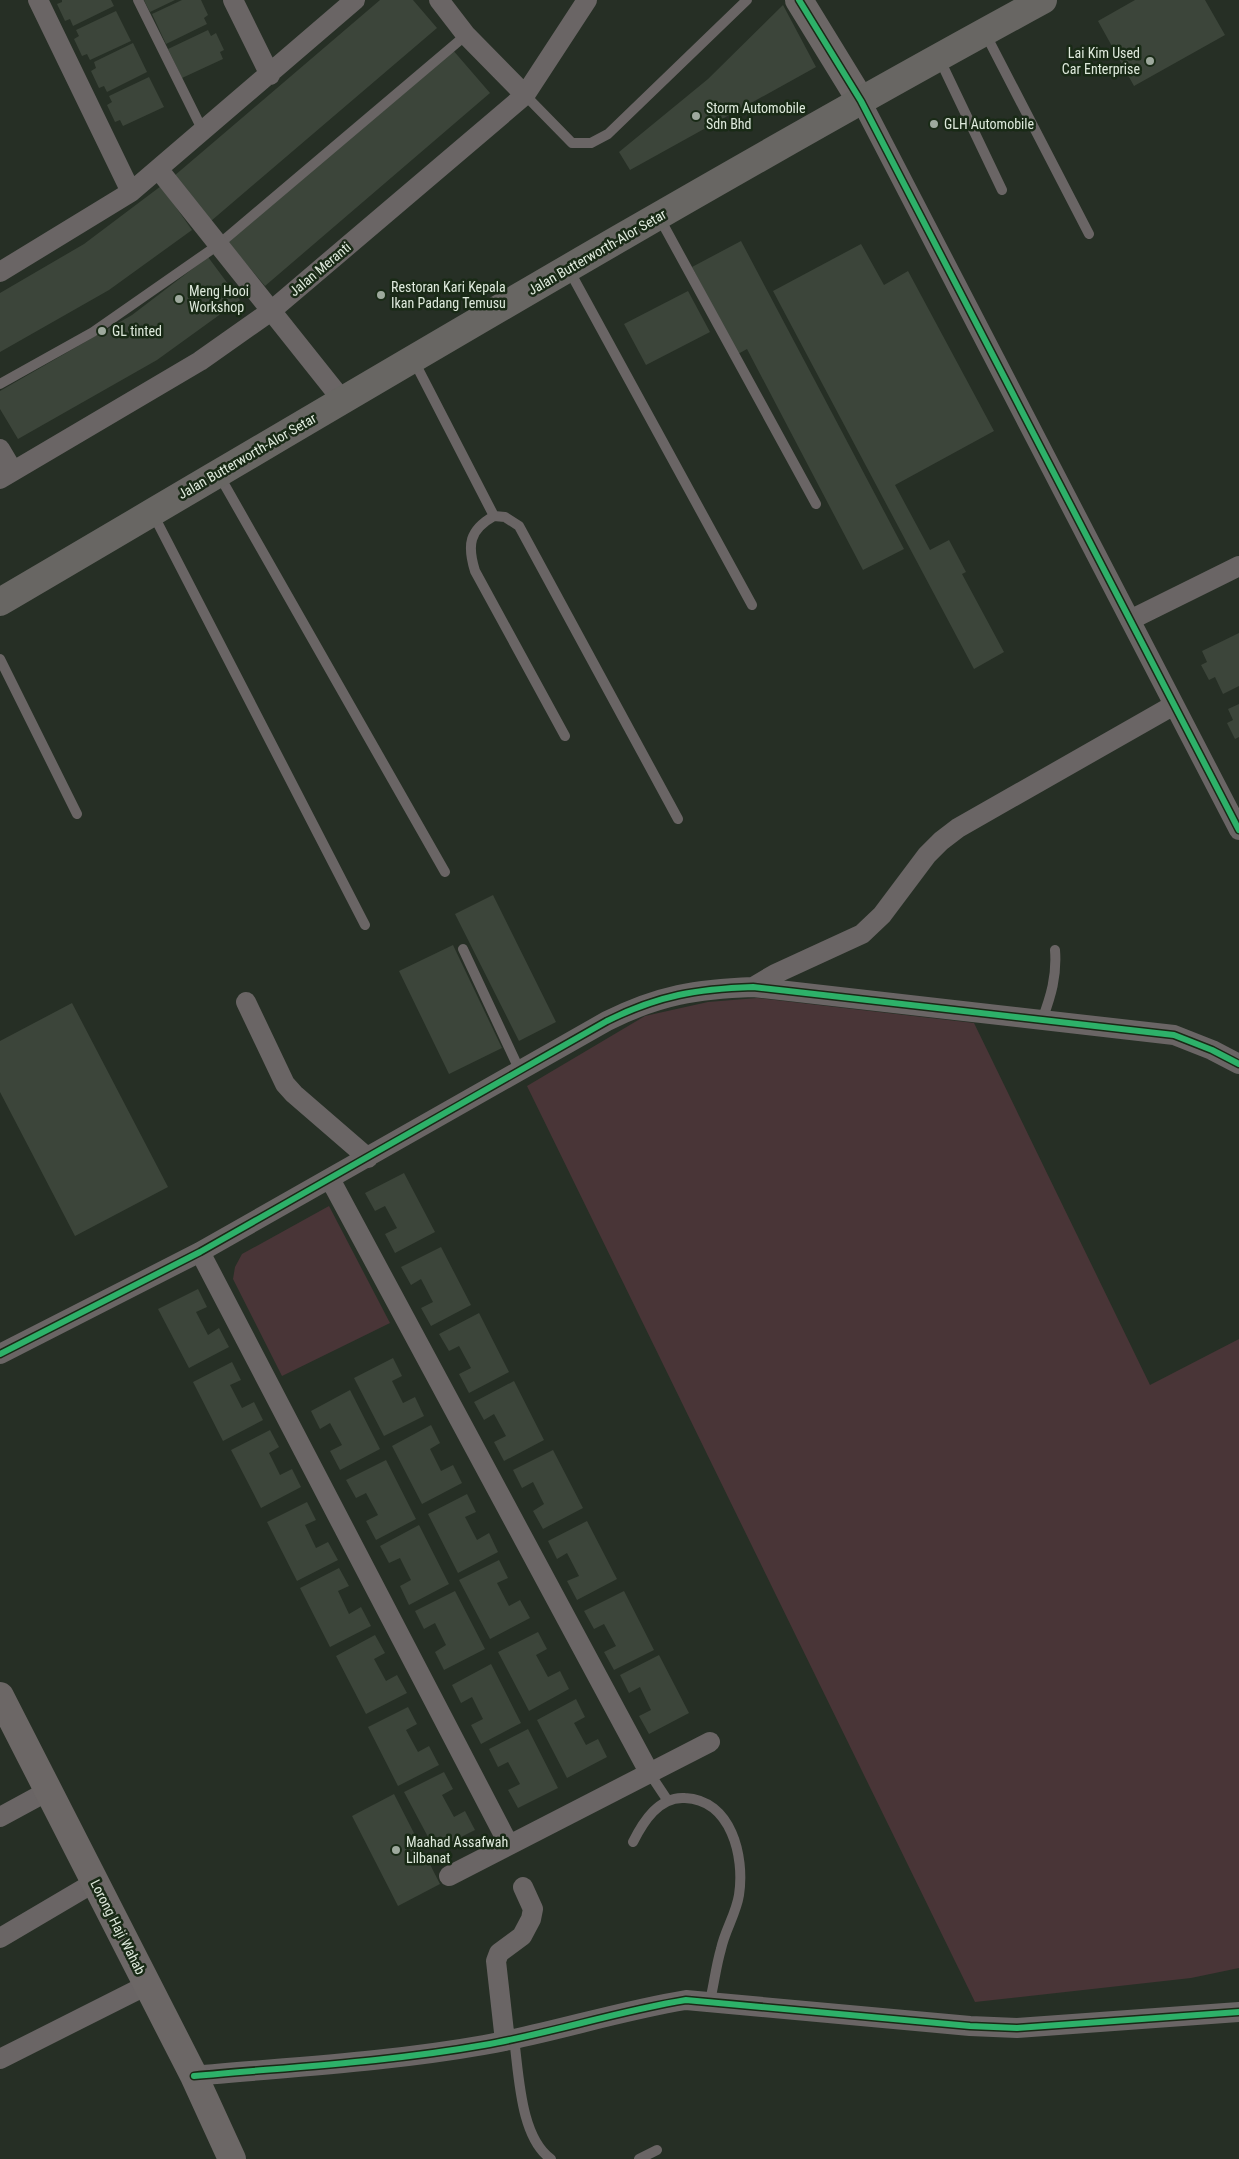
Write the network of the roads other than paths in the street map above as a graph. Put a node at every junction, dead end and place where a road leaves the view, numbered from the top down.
1 (38, 0) edge
2 (138, 0) edge
3 (233, 0) edge
4 (439, 0) edge
5 (587, 0) edge
6 (747, 0) edge
7 (799, 0) edge
8 (1043, 0) edge
9 (344, 4) edge
10 (984, 32) junction
11 (466, 35) junction
12 (939, 57) junction
13 (270, 75) junction
14 (526, 95) junction
15 (861, 101) junction
16 (203, 131) junction
17 (159, 170) junction
18 (1002, 190) dead end
19 (131, 192) junction
20 (659, 217) junction
21 (1089, 234) dead end
22 (218, 245) junction
23 (568, 269) junction
24 (0, 272) edge
25 (271, 311) junction
26 (412, 358) junction
27 (0, 384) edge
28 (342, 400) junction
29 (0, 449) edge
30 (218, 472) junction
31 (6, 475) edge
32 (816, 504) dead end
33 (152, 512) junction
34 (494, 516) junction
35 (1239, 566) edge
36 (0, 602) edge
37 (752, 605) dead end
38 (1130, 620) junction
39 (0, 659) edge
40 (1174, 705) junction
41 (565, 736) dead end
42 (77, 814) dead end
43 (678, 819) dead end
44 (1239, 830) edge
45 (444, 872) dead end
46 (365, 924) dead end
47 (463, 949) dead end
48 (1055, 950) dead end
49 (753, 987) junction
50 (246, 1002) dead end
51 (1042, 1020) junction
52 (1239, 1064) edge
53 (520, 1071) junction
54 (368, 1158) junction
55 (330, 1179) junction
56 (200, 1252) junction
57 (0, 1354) edge
58 (0, 1696) edge
59 (6, 1725) edge
60 (710, 1742) dead end
61 (650, 1774) junction
62 (48, 1791) junction
63 (668, 1801) junction
64 (0, 1817) edge
65 (633, 1842) dead end
66 (509, 1845) junction
67 (449, 1876) dead end
68 (95, 1882) junction
69 (523, 1887) dead end
70 (0, 1938) edge
71 (147, 1985) junction
72 (710, 2001) junction
73 (1239, 2012) edge
74 (509, 2040) junction
75 (0, 2059) edge
76 (194, 2076) junction
77 (657, 2150) dead end
78 (232, 2159) edge
79 (551, 2159) edge
80 (639, 2159) edge

1 - 19 street
2 - 16 lane
3 - 13 street
4 - 11 street
5 - 14 street, Jalan Meranti
6 - 14 lane
7 - 15 street
8 - 10 main road, Jalan Butterworth-Alor Setar
9 - 13 street
10 - 12 main road, Jalan Butterworth-Alor Setar
10 - 21 lane
11 - 14 street
11 - 22 lane
12 - 15 main road, Jalan Butterworth-Alor Setar
12 - 18 lane
13 - 16 street
14 - 25 street, Jalan Meranti
15 - 20 main road, Jalan Butterworth-Alor Setar
15 - 38 street
16 - 17 street
17 - 19 street
17 - 22 street
19 - 24 street
20 - 23 main road, Jalan Butterworth-Alor Setar
20 - 32 lane
22 - 25 street
22 - 27 lane
23 - 26 main road, Jalan Butterworth-Alor Setar
23 - 37 lane
25 - 28 street
25 - 31 street, Jalan Meranti
26 - 28 main road, Jalan Butterworth-Alor Setar
26 - 34 lane
28 - 30 main road, Jalan Butterworth-Alor Setar
29 - 31 street
30 - 33 main road, Jalan Butterworth-Alor Setar
30 - 45 lane
33 - 36 main road, Jalan Butterworth-Alor Setar
33 - 46 lane
34 - 41 lane
34 - 43 lane
35 - 38 street
38 - 40 street
39 - 42 lane
40 - 44 street
40 - 49 street
47 - 53 lane
48 - 51 lane
49 - 51 street
49 - 53 street
50 - 54 street
51 - 52 street
53 - 54 street
54 - 55 street
55 - 56 street
55 - 61 street
56 - 57 street
56 - 66 street
58 - 59 street, Lorong Haji Wahab
59 - 62 street, Lorong Haji Wahab
60 - 61 street
61 - 63 lane
61 - 66 street
62 - 64 street
62 - 68 street, Lorong Haji Wahab
63 - 65 lane
63 - 72 lane
66 - 67 street
68 - 70 street
68 - 71 street, Lorong Haji Wahab
69 - 74 street
71 - 75 street
71 - 76 street, Lorong Haji Wahab
72 - 73 street
72 - 74 street
74 - 76 street
74 - 79 lane
76 - 78 street, Lorong Haji Wahab
77 - 80 lane

